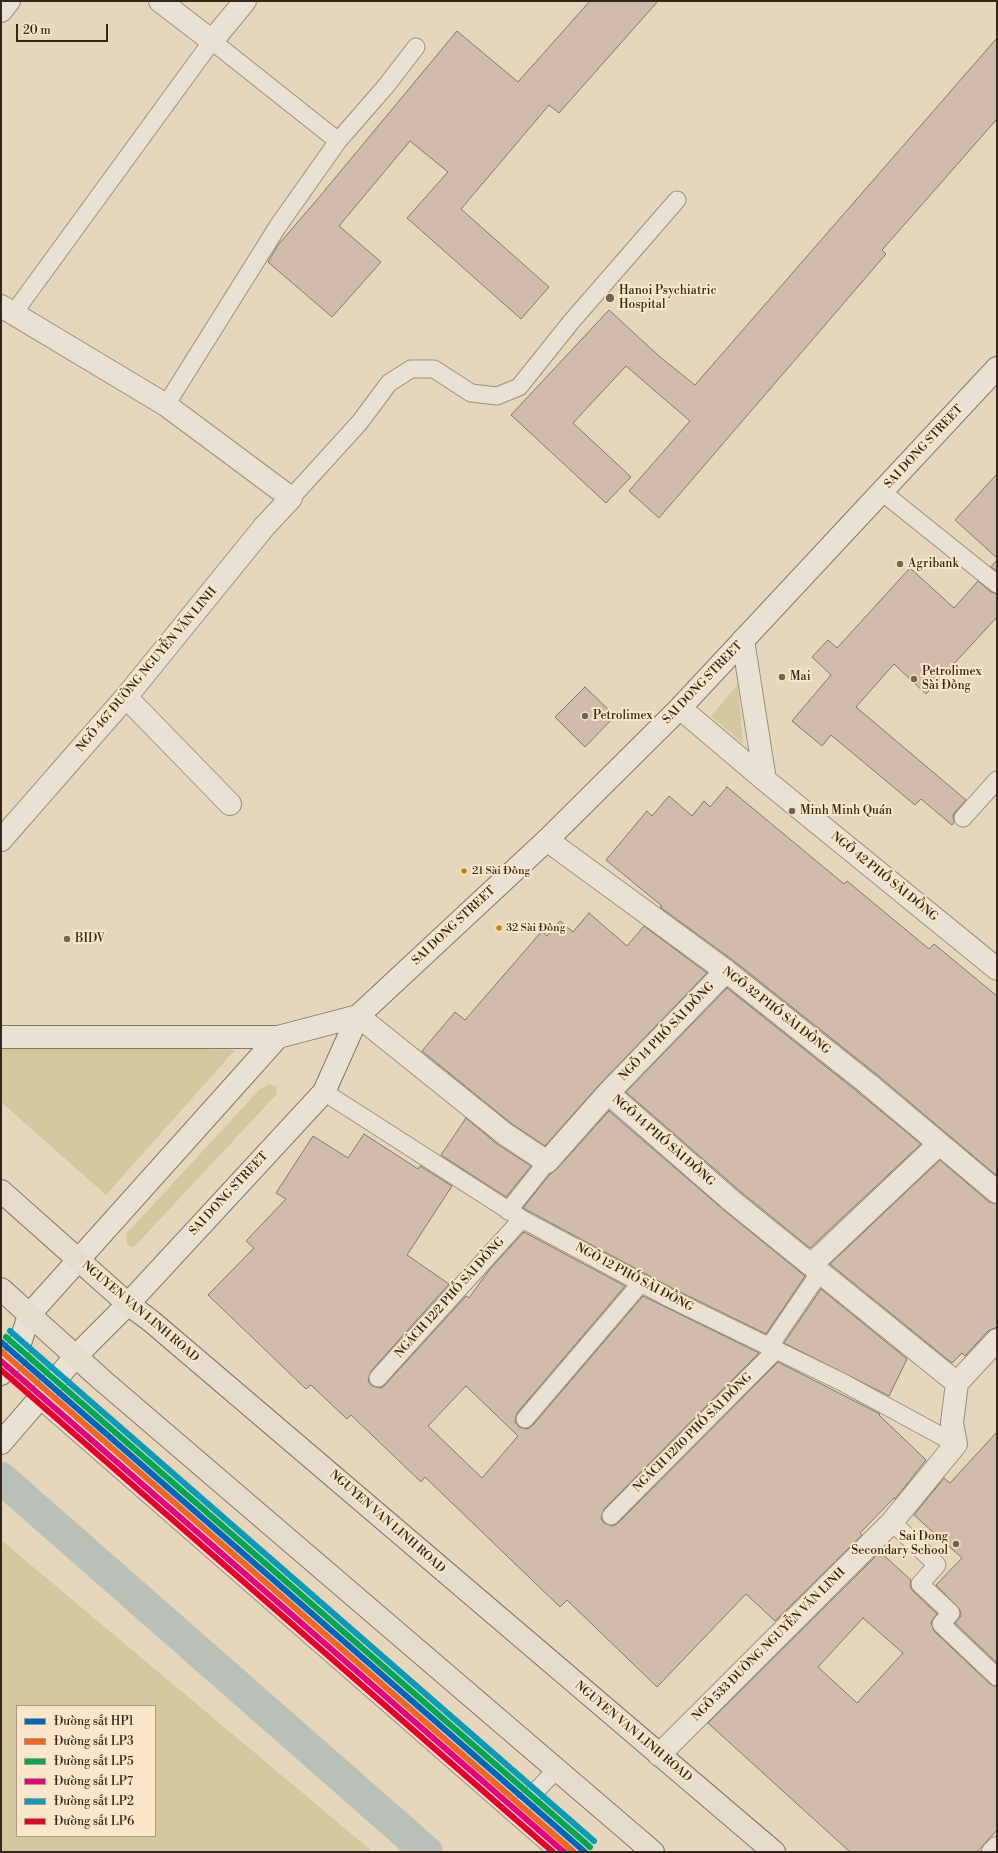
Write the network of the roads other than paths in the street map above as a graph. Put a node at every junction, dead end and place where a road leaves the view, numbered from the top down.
1 (9, 1) edge
2 (160, 1) edge
3 (245, 1) edge
4 (1, 11) edge
5 (212, 41) junction
6 (416, 47) dead end
7 (338, 141) junction
8 (677, 200) dead end
9 (7, 310) edge
10 (997, 368) edge
11 (166, 404) junction
12 (882, 492) junction
13 (291, 498) junction
14 (997, 584) edge
15 (743, 640) junction
16 (126, 698) junction
17 (680, 708) junction
18 (765, 780) junction
19 (997, 780) edge
20 (230, 804) dead end
21 (963, 818) dead end
22 (1, 840) edge
23 (547, 840) junction
24 (997, 969) edge
25 (726, 971) junction
26 (358, 1016) junction
27 (1, 1037) edge
28 (278, 1037) junction
29 (324, 1092) junction
30 (608, 1094) junction
31 (939, 1144) junction
32 (547, 1162) junction
33 (1, 1191) edge
34 (997, 1192) edge
35 (515, 1215) junction
36 (79, 1260) junction
37 (816, 1268) junction
38 (642, 1283) junction
39 (1, 1289) edge
40 (128, 1304) junction
41 (29, 1315) junction
42 (997, 1340) edge
43 (773, 1348) junction
44 (76, 1356) junction
45 (1, 1374) edge
46 (378, 1378) dead end
47 (957, 1383) junction
48 (39, 1399) junction
49 (525, 1419) dead end
50 (1, 1443) edge
51 (956, 1444) junction
52 (611, 1516) dead end
53 (892, 1522) junction
54 (997, 1677) edge
55 (659, 1755) junction
56 (557, 1769) junction
57 (514, 1814) junction
58 (997, 1848) edge
59 (558, 1852) edge
60 (653, 1852) edge
61 (774, 1852) edge
62 (993, 1852) edge

1 - 4 street
2 - 5 street
3 - 5 street
5 - 7 lane
5 - 9 lane
6 - 7 lane
7 - 11 lane
8 - 13 lane
9 - 11 street
10 - 12 street, SAI DONG STREET
11 - 13 street
12 - 14 lane
12 - 15 street, SAI DONG STREET
13 - 16 street, NGÕ 467 ĐƯỜNG NGUYỄN VĂN LINH
15 - 17 street, SAI DONG STREET
15 - 18 street
16 - 20 street
16 - 22 street, NGÕ 467 ĐƯỜNG NGUYỄN VĂN LINH
17 - 18 street, NGÕ 42 PHỐ SÀI ĐỒNG
17 - 23 street, SAI DONG STREET
18 - 24 street, NGÕ 42 PHỐ SÀI ĐỒNG
19 - 21 lane
23 - 25 street, NGÕ 32 PHỐ SÀI ĐỒNG
23 - 26 street, SAI DONG STREET
25 - 30 street, NGÕ 14 PHỐ SÀI ĐỒNG
25 - 31 street, NGÕ 32 PHỐ SÀI ĐỒNG
26 - 28 street, SAI DONG STREET
26 - 29 street, SAI DONG STREET
26 - 32 street
27 - 28 street, SAI DONG STREET
28 - 36 street
29 - 35 lane, NGÕ 12 PHỐ SÀI ĐỒNG
29 - 40 street, SAI DONG STREET
30 - 32 street, NGÕ 14 PHỐ SÀI ĐỒNG
30 - 37 street, NGÕ 14 PHỐ SÀI ĐỒNG
31 - 34 street, NGÕ 32 PHỐ SÀI ĐỒNG
31 - 37 street
32 - 35 lane, NGÁCH 12/2 PHỐ SÀI ĐỒNG
33 - 36 highway, NGUYEN VAN LINH ROAD
35 - 38 lane, NGÕ 12 PHỐ SÀI ĐỒNG
35 - 46 lane, NGÁCH 12/2 PHỐ SÀI ĐỒNG
36 - 40 highway, NGUYEN VAN LINH ROAD
36 - 41 street
37 - 43 lane, NGÁCH 12/10 PHỐ SÀI ĐỒNG
37 - 47 street, NGÕ 14 PHỐ SÀI ĐỒNG
38 - 43 lane, NGÕ 12 PHỐ SÀI ĐỒNG
38 - 49 lane
39 - 41 highway
40 - 44 street, SAI DONG STREET
40 - 55 highway, NGUYEN VAN LINH ROAD
41 - 44 highway
41 - 45 street
42 - 47 street
43 - 51 lane, NGÕ 12 PHỐ SÀI ĐỒNG
43 - 52 lane, NGÁCH 12/10 PHỐ SÀI ĐỒNG
44 - 48 street, SAI DONG STREET
44 - 56 highway
47 - 51 street
48 - 50 street, SAI DONG STREET
48 - 57 lane
51 - 53 street, NGÕ 533 ĐƯỜNG NGUYỄN VĂN LINH
53 - 54 lane
53 - 55 street, NGÕ 533 ĐƯỜNG NGUYỄN VĂN LINH
55 - 61 highway, NGUYEN VAN LINH ROAD
56 - 57 lane
56 - 60 highway
57 - 59 lane
58 - 62 street

